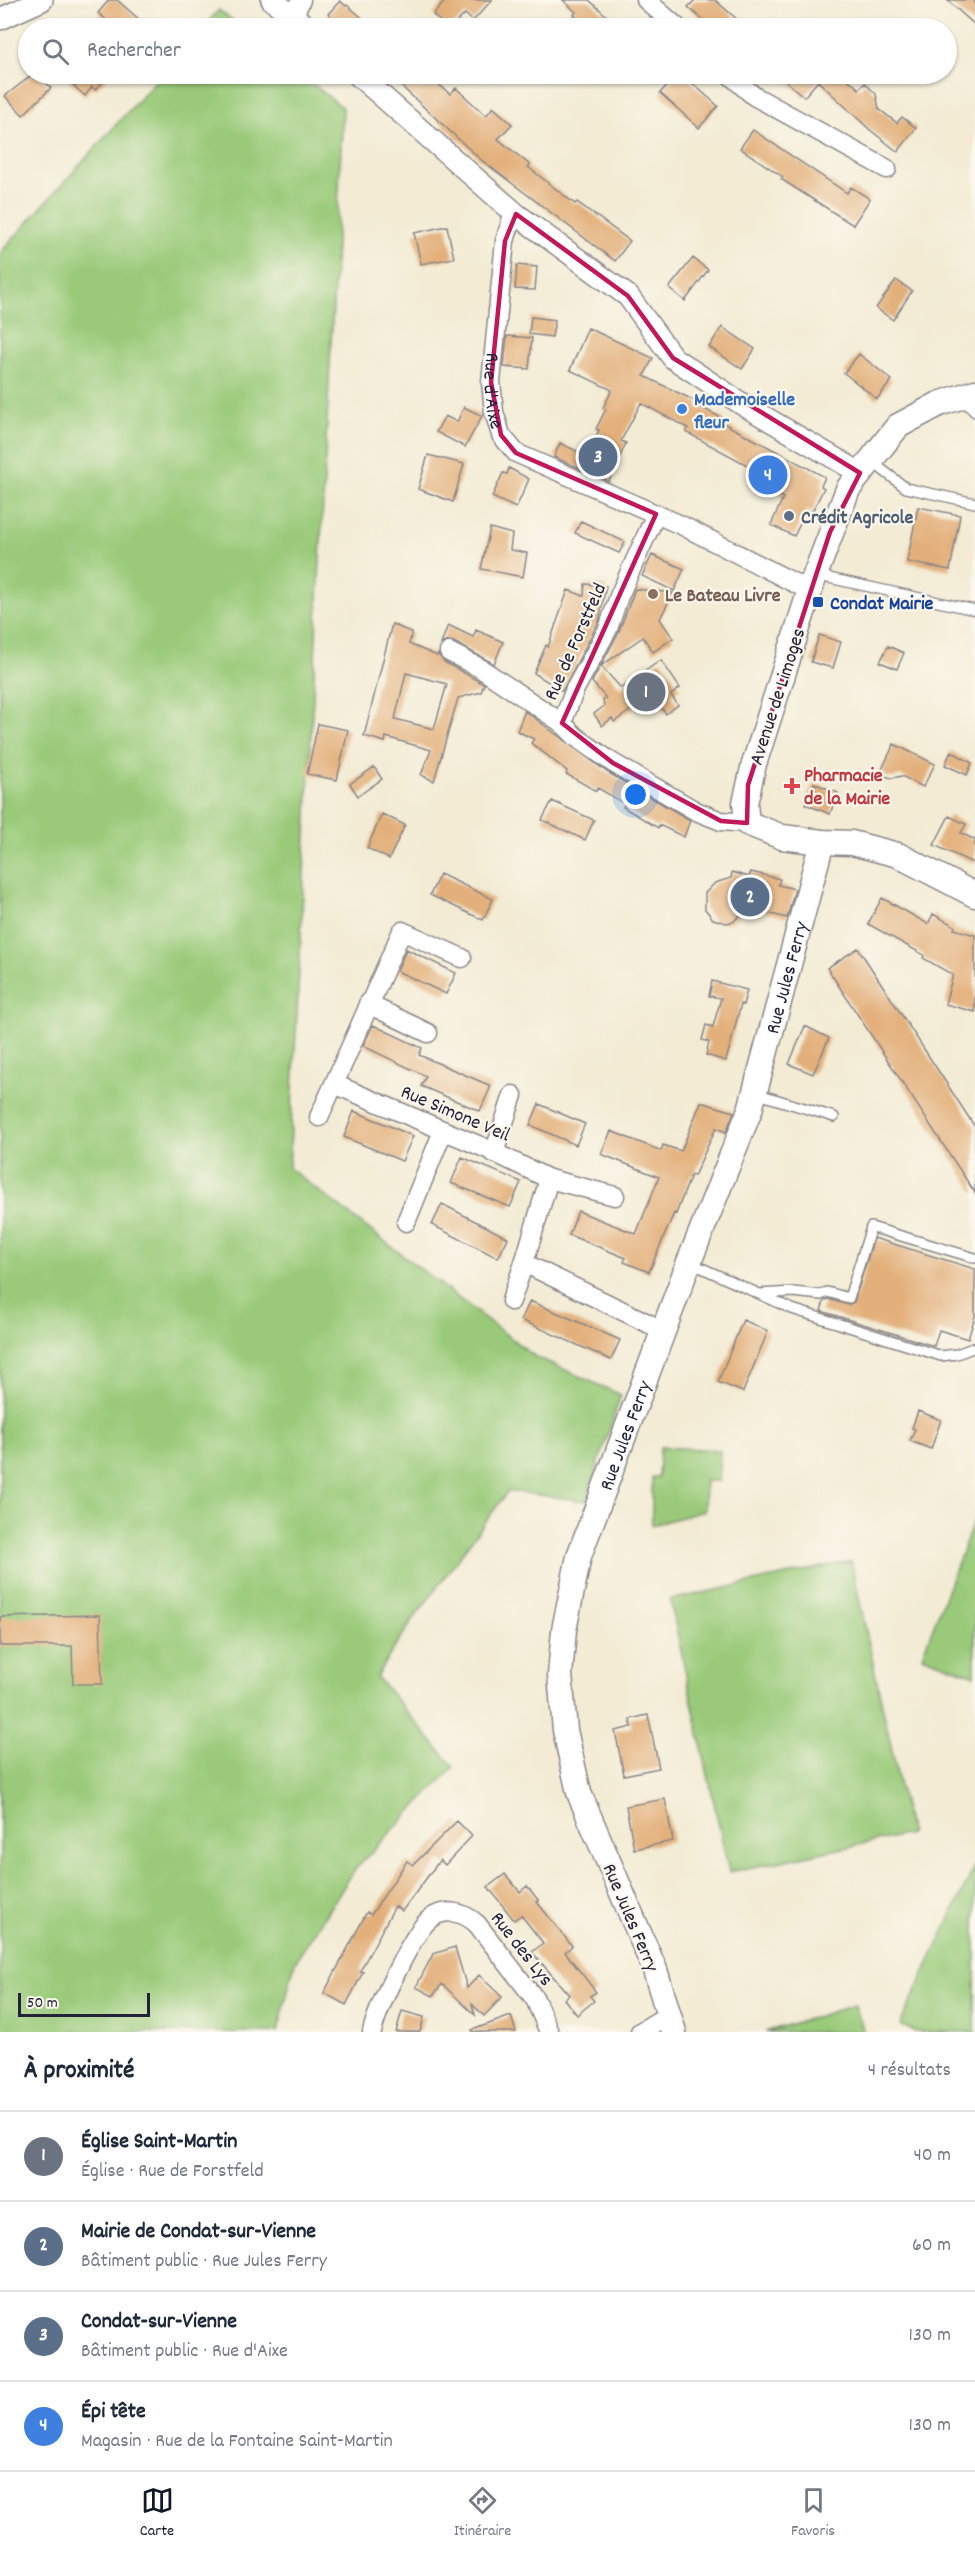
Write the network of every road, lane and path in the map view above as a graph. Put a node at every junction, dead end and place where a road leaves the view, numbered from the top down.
1 (42, 0) edge
2 (272, 0) edge
3 (646, 0) edge
4 (301, 15) edge
5 (667, 18) edge
6 (0, 19) edge
7 (368, 84) edge
8 (740, 84) edge
9 (887, 169) dead end
10 (516, 214) junction
11 (970, 400) edge
12 (865, 466) junction
13 (975, 503) edge
14 (656, 514) junction
15 (813, 583) junction
16 (975, 610) edge
17 (449, 652) dead end
18 (562, 723) junction
19 (747, 823) junction
20 (822, 842) junction
21 (975, 895) edge
22 (462, 958) dead end
23 (368, 1004) junction
24 (428, 1033) dead end
25 (334, 1084) junction
26 (755, 1093) junction
27 (513, 1095) dead end
28 (319, 1117) dead end
29 (834, 1117) dead end
30 (443, 1131) junction
31 (494, 1152) junction
32 (549, 1179) junction
33 (615, 1196) dead end
34 (406, 1222) dead end
35 (975, 1258) edge
36 (689, 1262) junction
37 (524, 1263) junction
38 (757, 1294) junction
39 (512, 1301) dead end
40 (664, 1331) junction
41 (975, 1347) edge
42 (672, 2024) edge
43 (372, 2032) edge
44 (549, 2032) edge
45 (640, 2032) edge

1 - 6 street
2 - 4 street
3 - 5 street
7 - 10 street
8 - 9 street
10 - 12 street
10 - 14 street, Rue d'Aixe
11 - 12 main road, Avenue de Limoges
12 - 13 lane
12 - 15 main road, Avenue de Limoges
14 - 15 street, Rue d'Aixe
14 - 18 street, Rue de Forstfeld
15 - 16 lane
15 - 19 main road, Avenue de Limoges
17 - 18 street
18 - 19 street, Rue de Forstfeld
19 - 20 main road
20 - 21 main road
20 - 26 main road, Rue Jules Ferry
22 - 23 street
23 - 24 street
23 - 25 street
25 - 28 street
25 - 30 street, Rue Simone Veil
26 - 29 lane
26 - 36 main road, Rue Jules Ferry
27 - 31 street
30 - 31 street, Rue Simone Veil
30 - 34 street
31 - 32 street, Rue Simone Veil
32 - 33 street, Rue Simone Veil
32 - 37 street
35 - 38 lane
36 - 38 lane
36 - 40 main road, Rue Jules Ferry
37 - 39 street
37 - 40 street
38 - 41 lane
40 - 42 main road, Rue Jules Ferry
42 - 45 street
43 - 44 street, Rue des Lys

